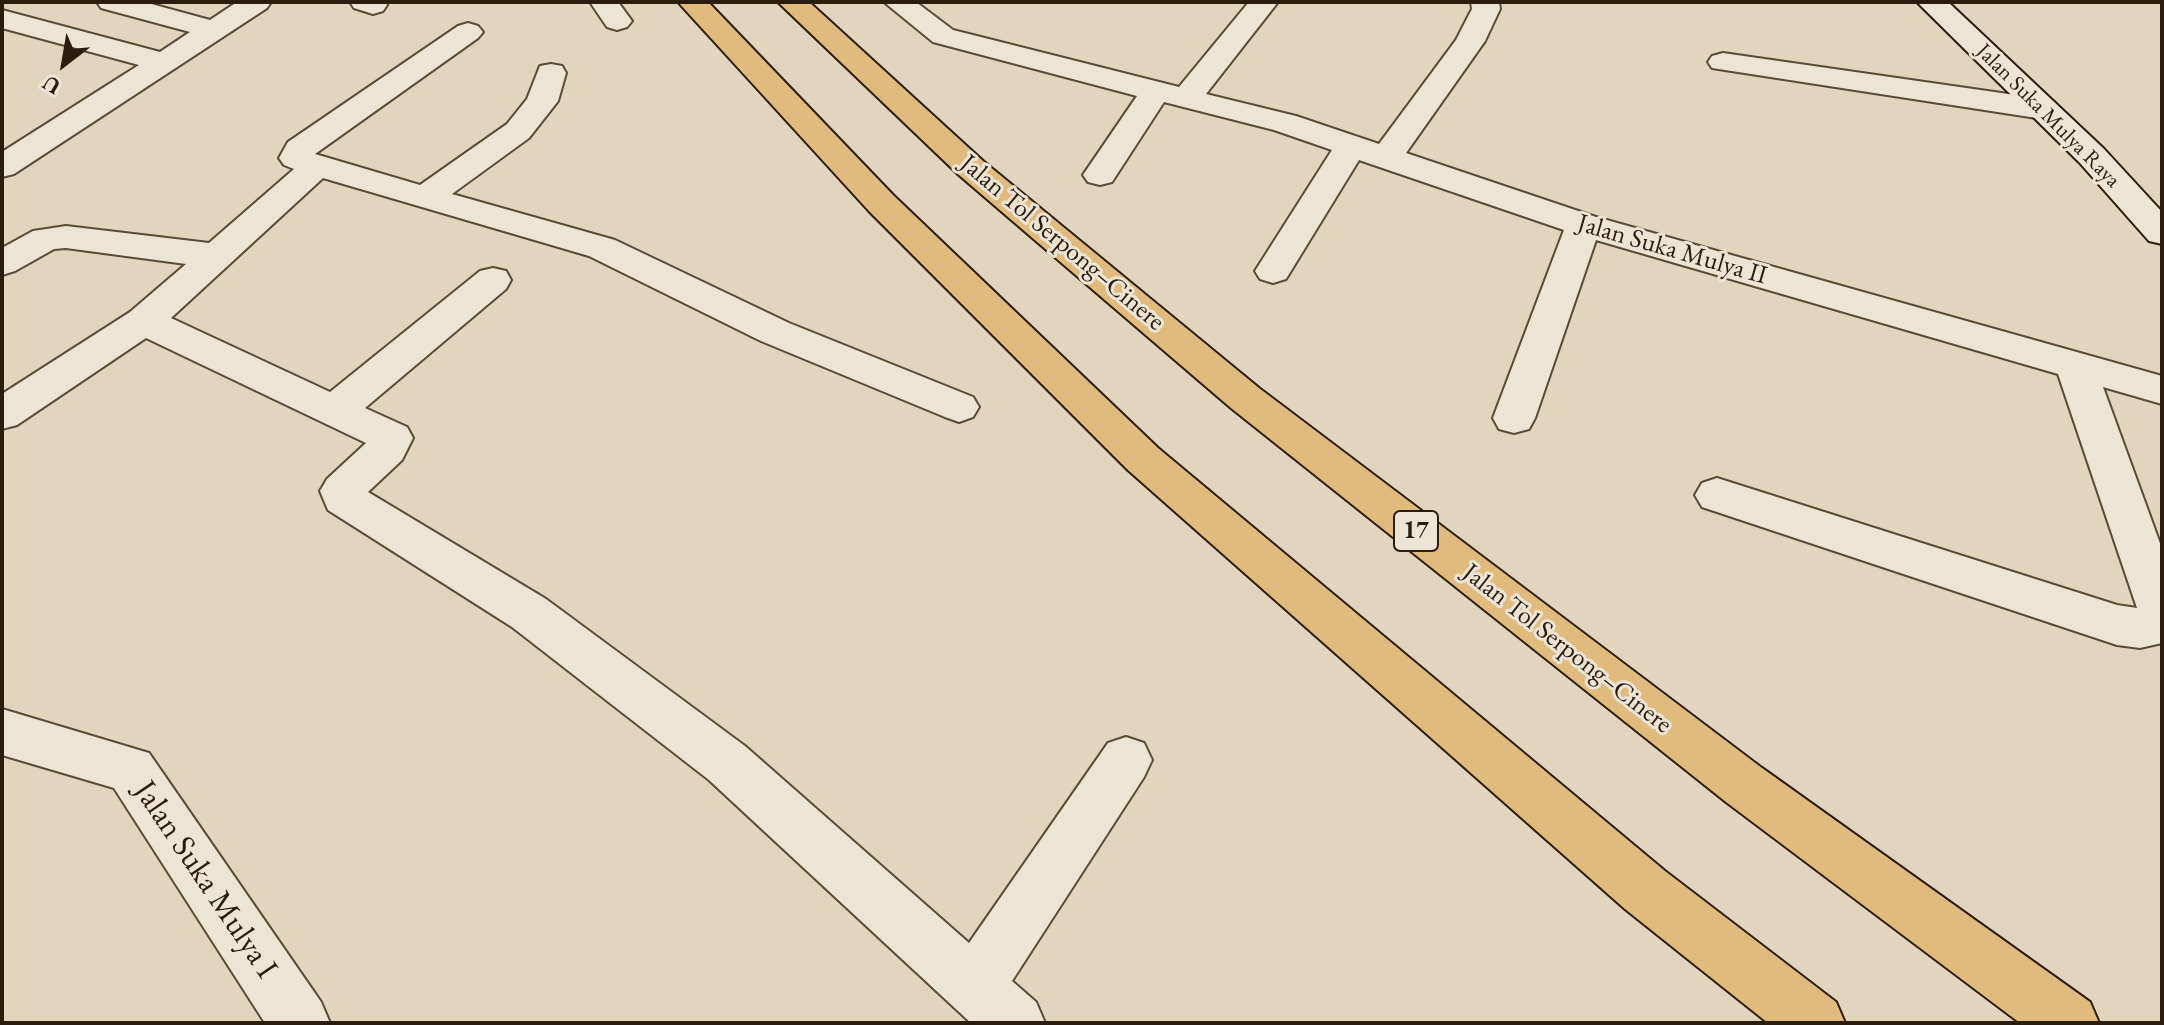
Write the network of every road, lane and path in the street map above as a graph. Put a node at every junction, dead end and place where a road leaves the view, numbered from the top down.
1 (111, 2) edge
2 (257, 2) edge
3 (692, 2) edge
4 (792, 2) edge
5 (898, 2) edge
6 (1264, 2) edge
7 (1485, 2) edge
8 (1931, 2) edge
9 (2, 19) edge
10 (214, 30) junction
11 (468, 32) dead end
12 (164, 62) junction
13 (1723, 62) dead end
14 (551, 73) dead end
15 (1171, 95) junction
16 (2043, 109) junction
17 (16, 146) edge
18 (1350, 148) junction
19 (1385, 159) junction
20 (317, 166) junction
21 (2, 167) edge
22 (1100, 175) dead end
23 (426, 196) junction
24 (1584, 225) junction
25 (2162, 233) edge
26 (216, 256) junction
27 (2, 263) edge
28 (1273, 271) dead end
29 (493, 280) dead end
30 (144, 321) junction
31 (2075, 366) junction
32 (2162, 390) edge
33 (959, 407) dead end
34 (335, 410) junction
35 (2, 414) edge
36 (1514, 418) dead end
37 (1717, 495) dead end
38 (2162, 615) edge
39 (2, 732) edge
40 (1126, 760) dead end
41 (974, 987) junction
42 (300, 1023) edge
43 (1015, 1023) edge
44 (1815, 1023) edge
45 (2069, 1023) edge

1 - 10 street
2 - 10 street
3 - 44 highway
4 - 45 highway, Jalan Tol Serpong–Cinere / 17
5 - 15 street, Jalan Suka Mulya II
6 - 15 street
7 - 19 street
8 - 16 street, Jalan Suka Mulya Raya
9 - 12 street
10 - 12 street
11 - 20 street
12 - 17 street
13 - 16 street
14 - 23 street
15 - 18 street, Jalan Suka Mulya II
15 - 22 street
16 - 25 street, Jalan Suka Mulya Raya
17 - 21 street
18 - 19 street, Jalan Suka Mulya II
18 - 28 street
19 - 24 street, Jalan Suka Mulya II
20 - 23 street
20 - 26 street
23 - 33 street
24 - 31 street, Jalan Suka Mulya II
24 - 36 street
26 - 27 street
26 - 30 street
29 - 34 street
30 - 34 street
30 - 35 street
31 - 32 street, Jalan Suka Mulya II
31 - 38 street
34 - 41 street
37 - 38 street
39 - 42 street, Jalan Suka Mulya I
40 - 41 street
41 - 43 street

